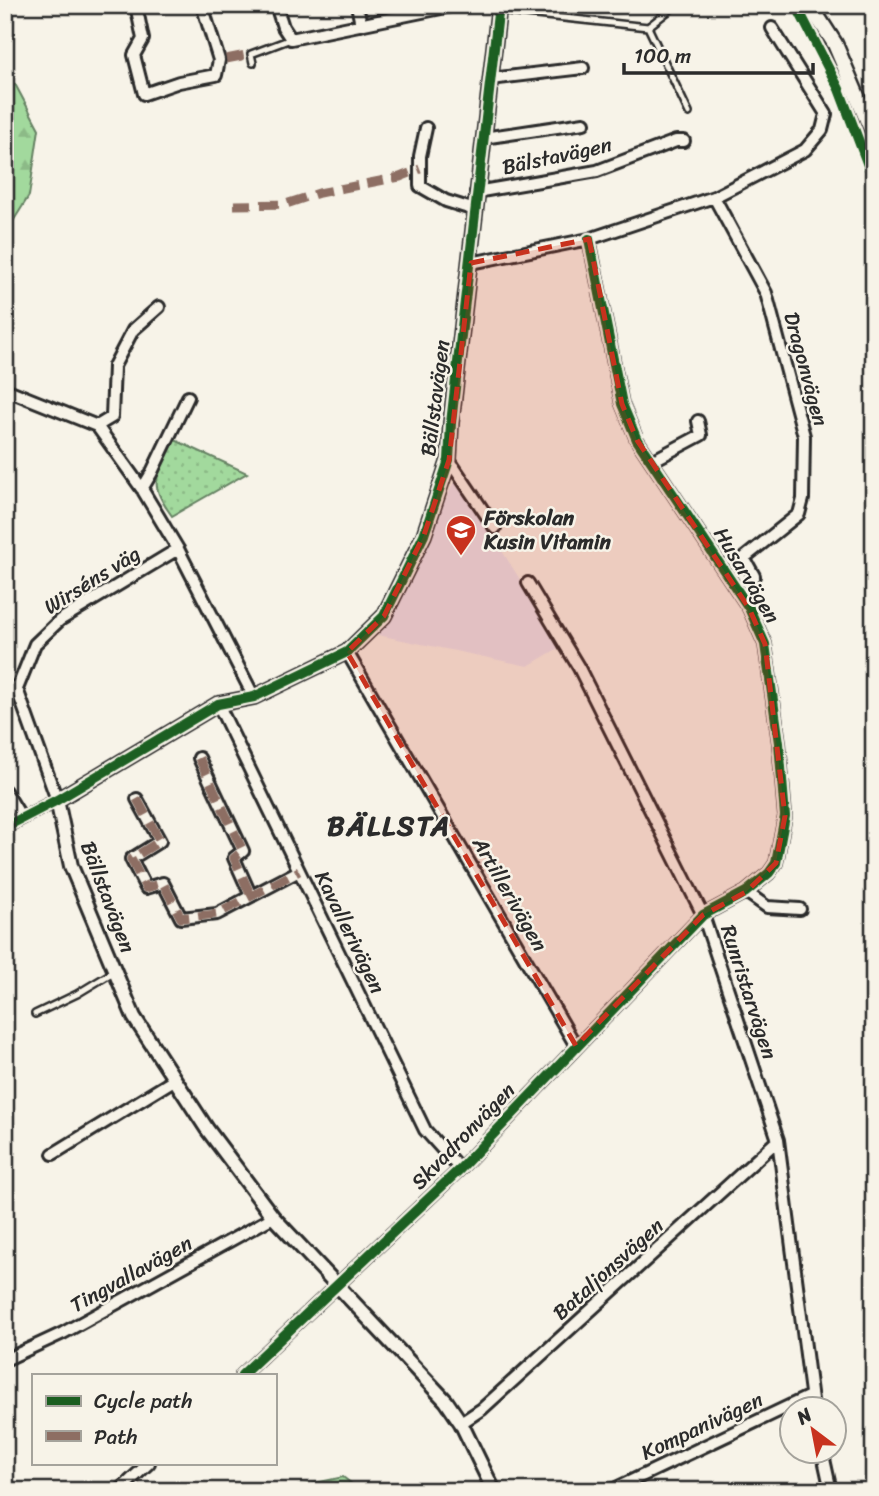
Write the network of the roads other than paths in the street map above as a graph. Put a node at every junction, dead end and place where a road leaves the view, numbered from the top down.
1 (136, 5) edge
2 (202, 5) edge
3 (276, 5) edge
4 (357, 5) edge
5 (456, 5) edge
6 (677, 5) edge
7 (810, 5) edge
8 (499, 8) edge
9 (361, 25) junction
10 (648, 27) junction
11 (772, 28) dead end
12 (291, 38) junction
13 (253, 62) dead end
14 (583, 68) dead end
15 (490, 79) junction
16 (689, 113) dead end
17 (584, 123) dead end
18 (426, 128) dead end
19 (874, 136) edge
20 (483, 138) junction
21 (684, 141) dead end
22 (476, 192) junction
23 (714, 197) junction
24 (475, 210) junction
25 (589, 239) junction
26 (471, 263) junction
27 (159, 307) dead end
28 (5, 388) edge
29 (188, 397) dead end
30 (698, 421) dead end
31 (97, 426) junction
32 (449, 460) junction
33 (652, 461) junction
34 (142, 489) junction
35 (495, 528) dead end
36 (178, 549) junction
37 (754, 576) dead end
38 (528, 583) dead end
39 (347, 652) junction
40 (11, 688) edge
41 (254, 697) junction
42 (218, 705) junction
43 (199, 758) dead end
44 (5, 791) edge
45 (137, 799) dead end
46 (57, 800) junction
47 (21, 817) junction
48 (5, 827) edge
49 (299, 872) junction
50 (746, 892) junction
51 (251, 896) junction
52 (800, 909) dead end
53 (703, 915) junction
54 (115, 971) junction
55 (34, 1014) dead end
56 (576, 1046) junction
57 (174, 1080) junction
58 (778, 1140) junction
59 (53, 1154) dead end
60 (460, 1169) junction
61 (273, 1217) junction
62 (338, 1285) junction
63 (5, 1360) edge
64 (243, 1374) edge
65 (810, 1394) edge
66 (778, 1411) edge
67 (461, 1423) junction
68 (148, 1464) edge
69 (825, 1464) edge
70 (120, 1491) edge
71 (494, 1491) edge
72 (610, 1491) edge
73 (831, 1491) edge

1 - 2 street
3 - 12 street
4 - 9 street
5 - 9 street
6 - 10 lane
7 - 19 main road
8 - 10 lane, Bällstavägen
8 - 15 street, Bällstavägen
9 - 12 street
10 - 16 lane
11 - 23 street
12 - 13 lane
14 - 15 street
15 - 20 street, Bällstavägen
17 - 20 street
18 - 24 street
20 - 22 street, Bällstavägen
21 - 22 street, Bälstavägen
22 - 24 street, Bällstavägen
23 - 25 street
23 - 37 street, Dragonvägen
24 - 26 street, Bällstavägen
25 - 26 street
25 - 33 street, Husarvägen
26 - 32 street, Bällstavägen
27 - 31 street
28 - 31 street
29 - 34 street
30 - 33 street
31 - 34 street
32 - 35 street
32 - 39 street, Bällstavägen
33 - 50 street, Husarvägen
34 - 36 street
36 - 40 street, Wirséns väg
36 - 41 street
38 - 53 street, Runristarvägen
39 - 41 street, Bällstavägen
39 - 56 street, Artillerivägen
40 - 46 street
41 - 42 street, Bällstavägen
42 - 46 street, Bällstavägen
42 - 49 street, Kavallerivägen
43 - 51 street
44 - 47 street
45 - 51 street
46 - 47 street
46 - 54 street, Bällstavägen
47 - 48 street
49 - 51 street
49 - 60 street, Kavallerivägen
50 - 52 street
50 - 53 street, Husarvägen
53 - 56 street, Skvadronvägen
53 - 58 street, Runristarvägen
54 - 55 lane
54 - 57 street, Bällstavägen
56 - 60 street, Skvadronvägen
57 - 59 street
57 - 61 street, Bällstavägen
58 - 65 street, Runristarvägen
58 - 67 street, Bataljonsvägen
60 - 62 street, Skvadronvägen
61 - 62 street, Bällstavägen
61 - 63 street, Tingvallavägen
62 - 64 street, Skvadronvägen
62 - 67 street, Bällstavägen
66 - 72 street, Kompanivägen
67 - 71 street, Bällstavägen
68 - 70 street
69 - 73 street

